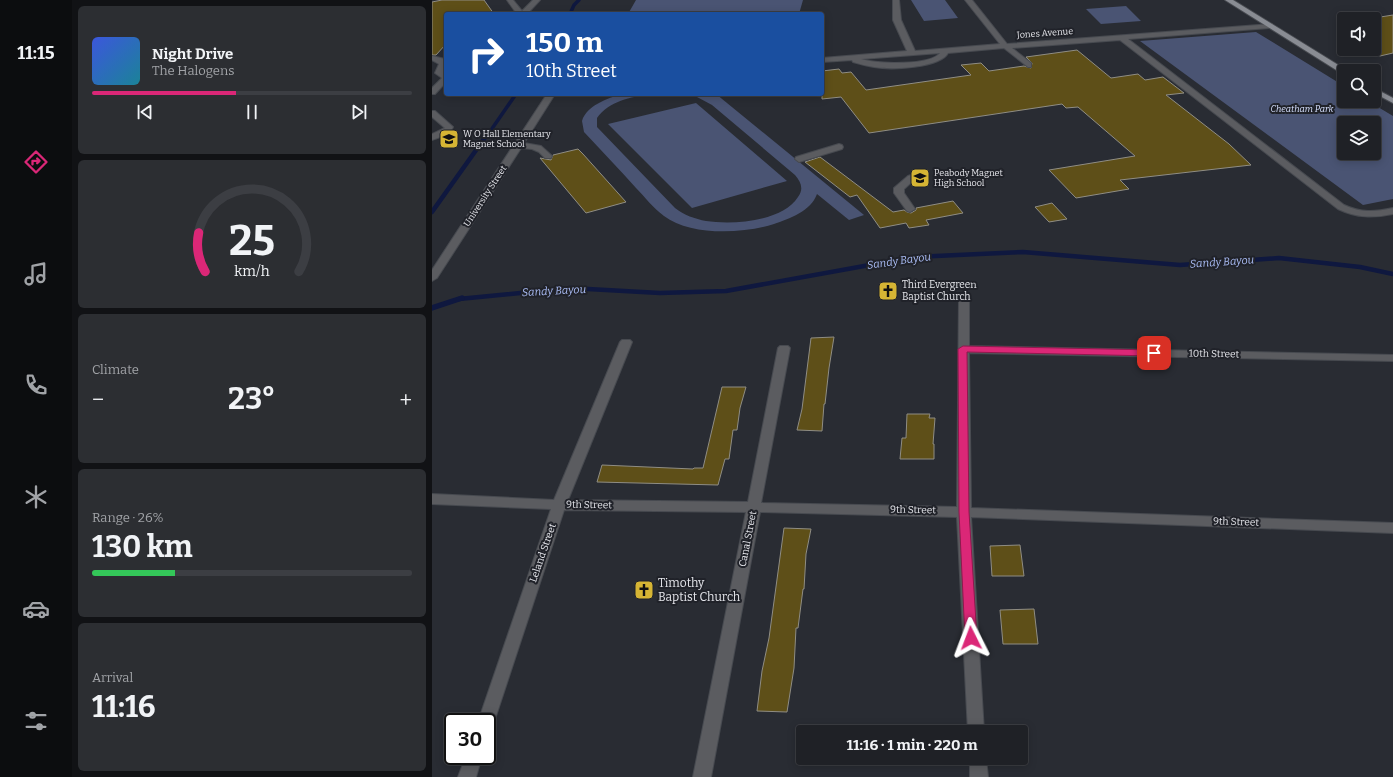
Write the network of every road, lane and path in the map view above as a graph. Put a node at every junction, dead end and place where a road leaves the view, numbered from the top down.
1 (510, 0) edge
2 (537, 0) edge
3 (896, 0) edge
4 (968, 0) edge
5 (1228, 0) edge
6 (519, 12) edge
7 (525, 12) edge
8 (1269, 26) junction
9 (1121, 37) junction
10 (1005, 46) junction
11 (945, 50) junction
12 (912, 53) junction
13 (432, 58) edge
14 (852, 58) junction
15 (824, 60) edge
16 (1028, 65) dead end
17 (1337, 67) edge
18 (444, 76) edge
19 (432, 77) edge
20 (444, 77) edge
21 (444, 79) edge
22 (432, 92) edge
23 (1381, 94) edge
24 (549, 96) edge
25 (1393, 101) edge
26 (432, 113) edge
27 (432, 137) edge
28 (518, 145) junction
29 (839, 146) dead end
30 (548, 156) dead end
31 (799, 159) dead end
32 (911, 178) dead end
33 (910, 209) dead end
34 (1393, 211) edge
35 (432, 278) edge
36 (964, 298) dead end
37 (626, 342) dead end
38 (784, 348) dead end
39 (963, 349) junction
40 (1393, 358) edge
41 (432, 499) edge
42 (559, 505) junction
43 (755, 507) junction
44 (964, 512) junction
45 (1393, 528) edge
46 (489, 713) edge
47 (976, 725) edge
48 (471, 765) edge
49 (978, 765) edge
50 (467, 777) edge
51 (702, 777) edge
52 (979, 777) edge

1 - 6 street
2 - 7 street
3 - 12 street
4 - 10 street
5 - 8 main road
8 - 9 street, Jones Avenue
8 - 17 main road
9 - 10 street, Jones Avenue
9 - 34 street
10 - 11 street, Jones Avenue
10 - 16 street
11 - 12 street, Jones Avenue
11 - 14 street
12 - 14 street, Jones Avenue
13 - 18 street
14 - 15 street, Jones Avenue
19 - 20 street
21 - 22 street
23 - 25 main road
24 - 28 street, University Street
26 - 27 street
28 - 30 street
28 - 35 street, University Street
29 - 31 street
32 - 33 street
36 - 39 street
37 - 42 street, Leland Street
38 - 43 street, Canal Street
39 - 40 street, 10th Street
39 - 44 street
41 - 42 street, 9th Street
42 - 43 street, 9th Street
42 - 46 street, Leland Street
43 - 44 street, 9th Street
43 - 51 street, Canal Street
44 - 45 street, 9th Street
44 - 47 street
48 - 50 street
49 - 52 street

